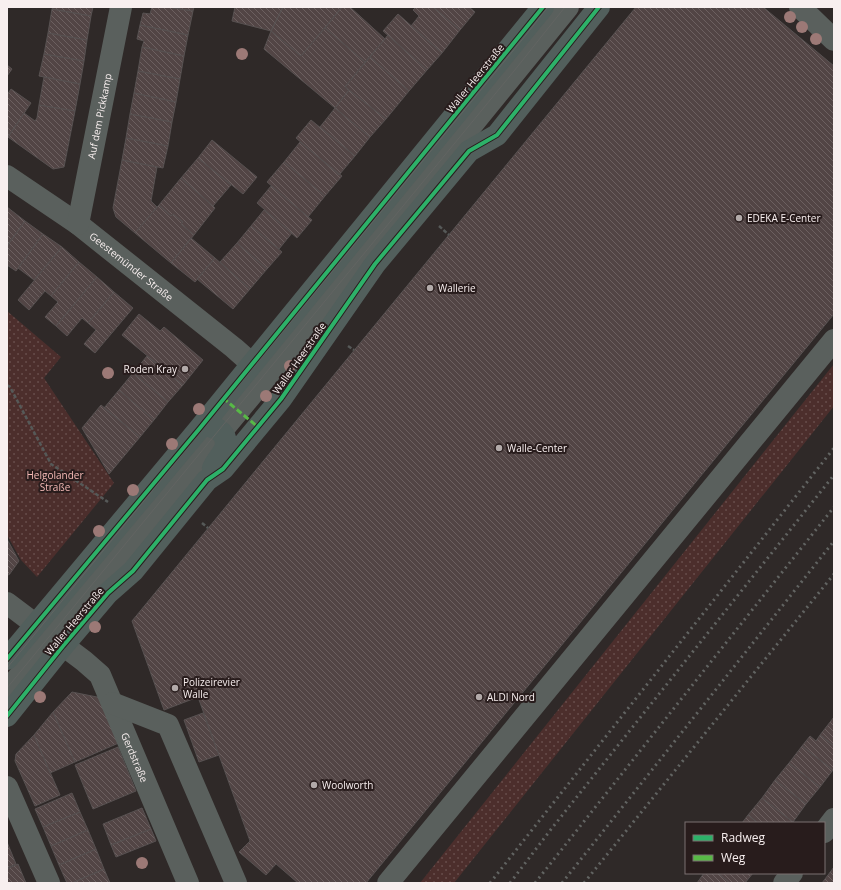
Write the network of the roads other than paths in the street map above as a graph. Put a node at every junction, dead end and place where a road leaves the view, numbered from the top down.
1 (121, 7) edge
2 (543, 7) edge
3 (568, 7) edge
4 (599, 7) edge
5 (800, 7) edge
6 (834, 40) edge
7 (7, 176) edge
8 (78, 224) junction
9 (834, 340) edge
10 (252, 364) junction
11 (200, 428) junction
12 (222, 431) junction
13 (207, 480) junction
14 (7, 603) edge
15 (50, 636) junction
16 (7, 660) edge
17 (7, 691) edge
18 (112, 704) junction
19 (7, 716) edge
20 (7, 787) edge
21 (834, 820) edge
22 (825, 831) edge
23 (791, 874) edge
24 (49, 883) edge
25 (188, 883) edge
26 (236, 883) edge
27 (388, 883) edge
28 (784, 883) edge

1 - 8 street, Auf dem Pickkamp
2 - 10 main road, Waller Heerstraße
3 - 12 street
4 - 13 main road, Waller Heerstraße
5 - 6 street
7 - 8 street, Geestemünder Straße
8 - 10 street, Geestemünder Straße
9 - 27 street
10 - 11 main road, Waller Heerstraße
11 - 12 main road
11 - 15 main road, Waller Heerstraße
12 - 13 main road
12 - 15 street
13 - 15 main road, Waller Heerstraße
14 - 15 street
15 - 16 main road, Waller Heerstraße
15 - 17 street
15 - 18 street, Gerdstraße
15 - 19 main road, Waller Heerstraße
18 - 25 street, Gerdstraße
18 - 26 street
20 - 24 street
21 - 22 street
23 - 28 street

